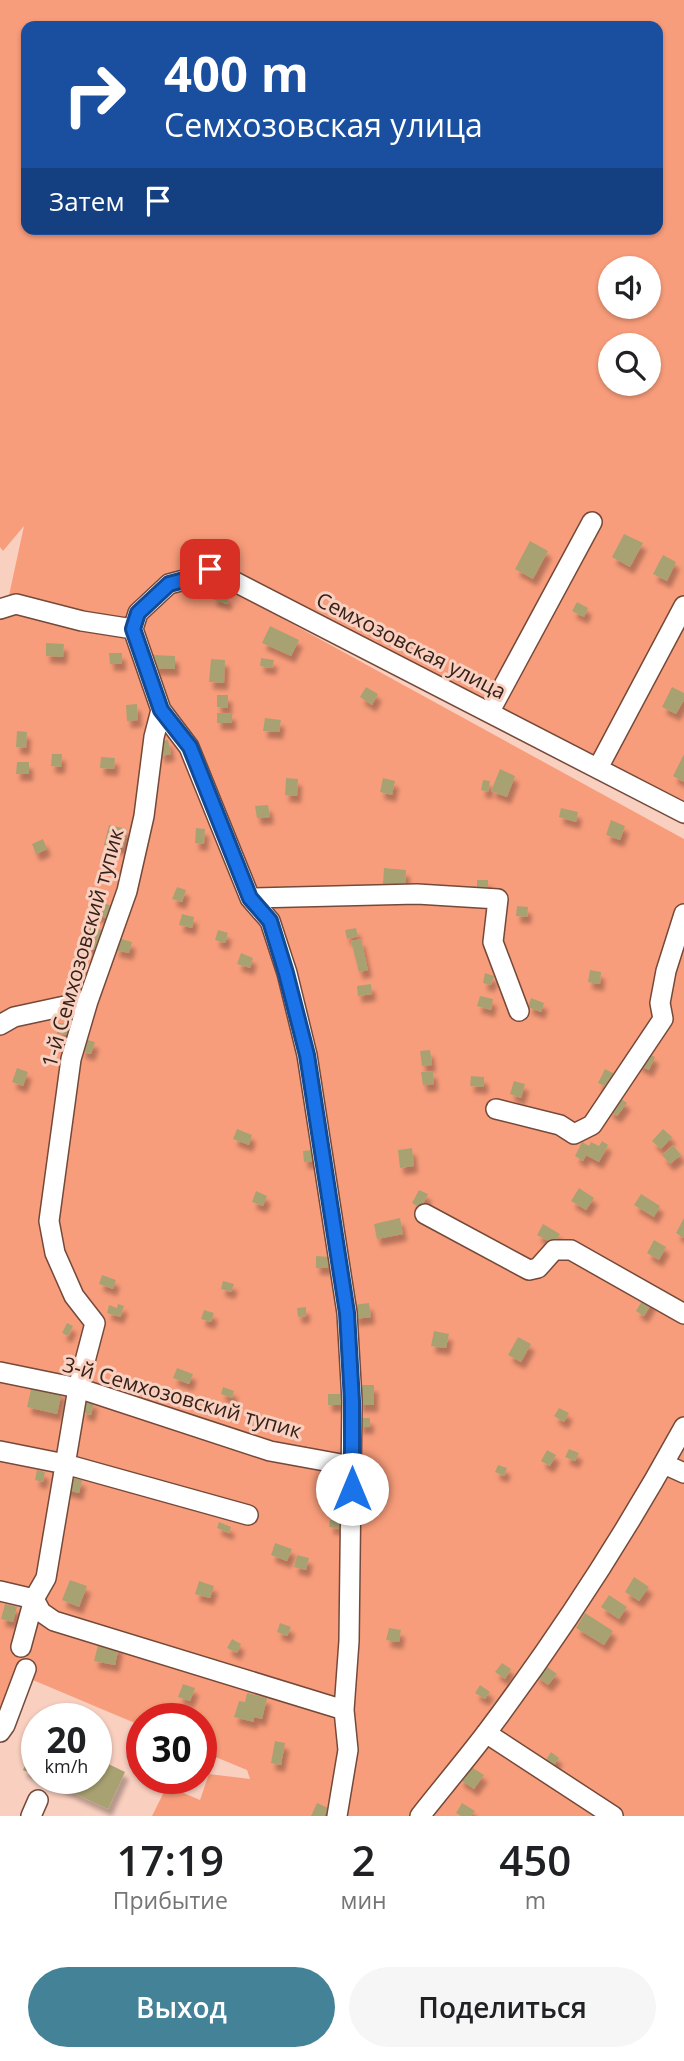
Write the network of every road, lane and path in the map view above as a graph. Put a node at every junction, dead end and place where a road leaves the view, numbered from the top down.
1 (592, 522) dead end
2 (684, 606) edge
3 (0, 609) edge
4 (133, 629) junction
5 (161, 710) junction
6 (490, 711) junction
7 (598, 768) junction
8 (684, 813) edge
9 (250, 898) junction
10 (684, 914) edge
11 (88, 1000) junction
12 (519, 1011) dead end
13 (0, 1025) edge
14 (496, 1109) dead end
15 (425, 1214) dead end
16 (684, 1314) edge
17 (0, 1372) edge
18 (78, 1388) junction
19 (684, 1427) edge
20 (0, 1451) edge
21 (65, 1464) junction
22 (664, 1464) junction
23 (352, 1466) junction
24 (684, 1473) edge
25 (248, 1515) dead end
26 (0, 1591) edge
27 (34, 1598) junction
28 (21, 1647) dead end
29 (26, 1669) dead end
30 (344, 1710) junction
31 (0, 1732) edge
32 (486, 1733) junction
33 (338, 1816) edge
34 (420, 1816) edge
35 (613, 1816) edge

1 - 6 street
2 - 7 street
3 - 4 street
4 - 5 street
4 - 6 street, Семхозовская улица
5 - 9 street
5 - 11 street, 1-й Семхозовский тупик
6 - 7 street, Семхозовская улица
7 - 8 street, Семхозовская улица
9 - 12 street
9 - 23 street
10 - 14 street
11 - 13 street
11 - 18 street, 1-й Семхозовский тупик
15 - 16 street
17 - 18 street, 3-й Семхозовский тупик
18 - 21 street, 1-й Семхозовский тупик
18 - 23 street, 3-й Семхозовский тупик
19 - 22 street
20 - 21 street
21 - 25 street
21 - 27 street, 1-й Семхозовский тупик
22 - 24 street
22 - 32 street
23 - 30 street
26 - 27 street
27 - 28 street, 1-й Семхозовский тупик
27 - 30 street
29 - 31 street
30 - 33 street
32 - 34 street
32 - 35 street

